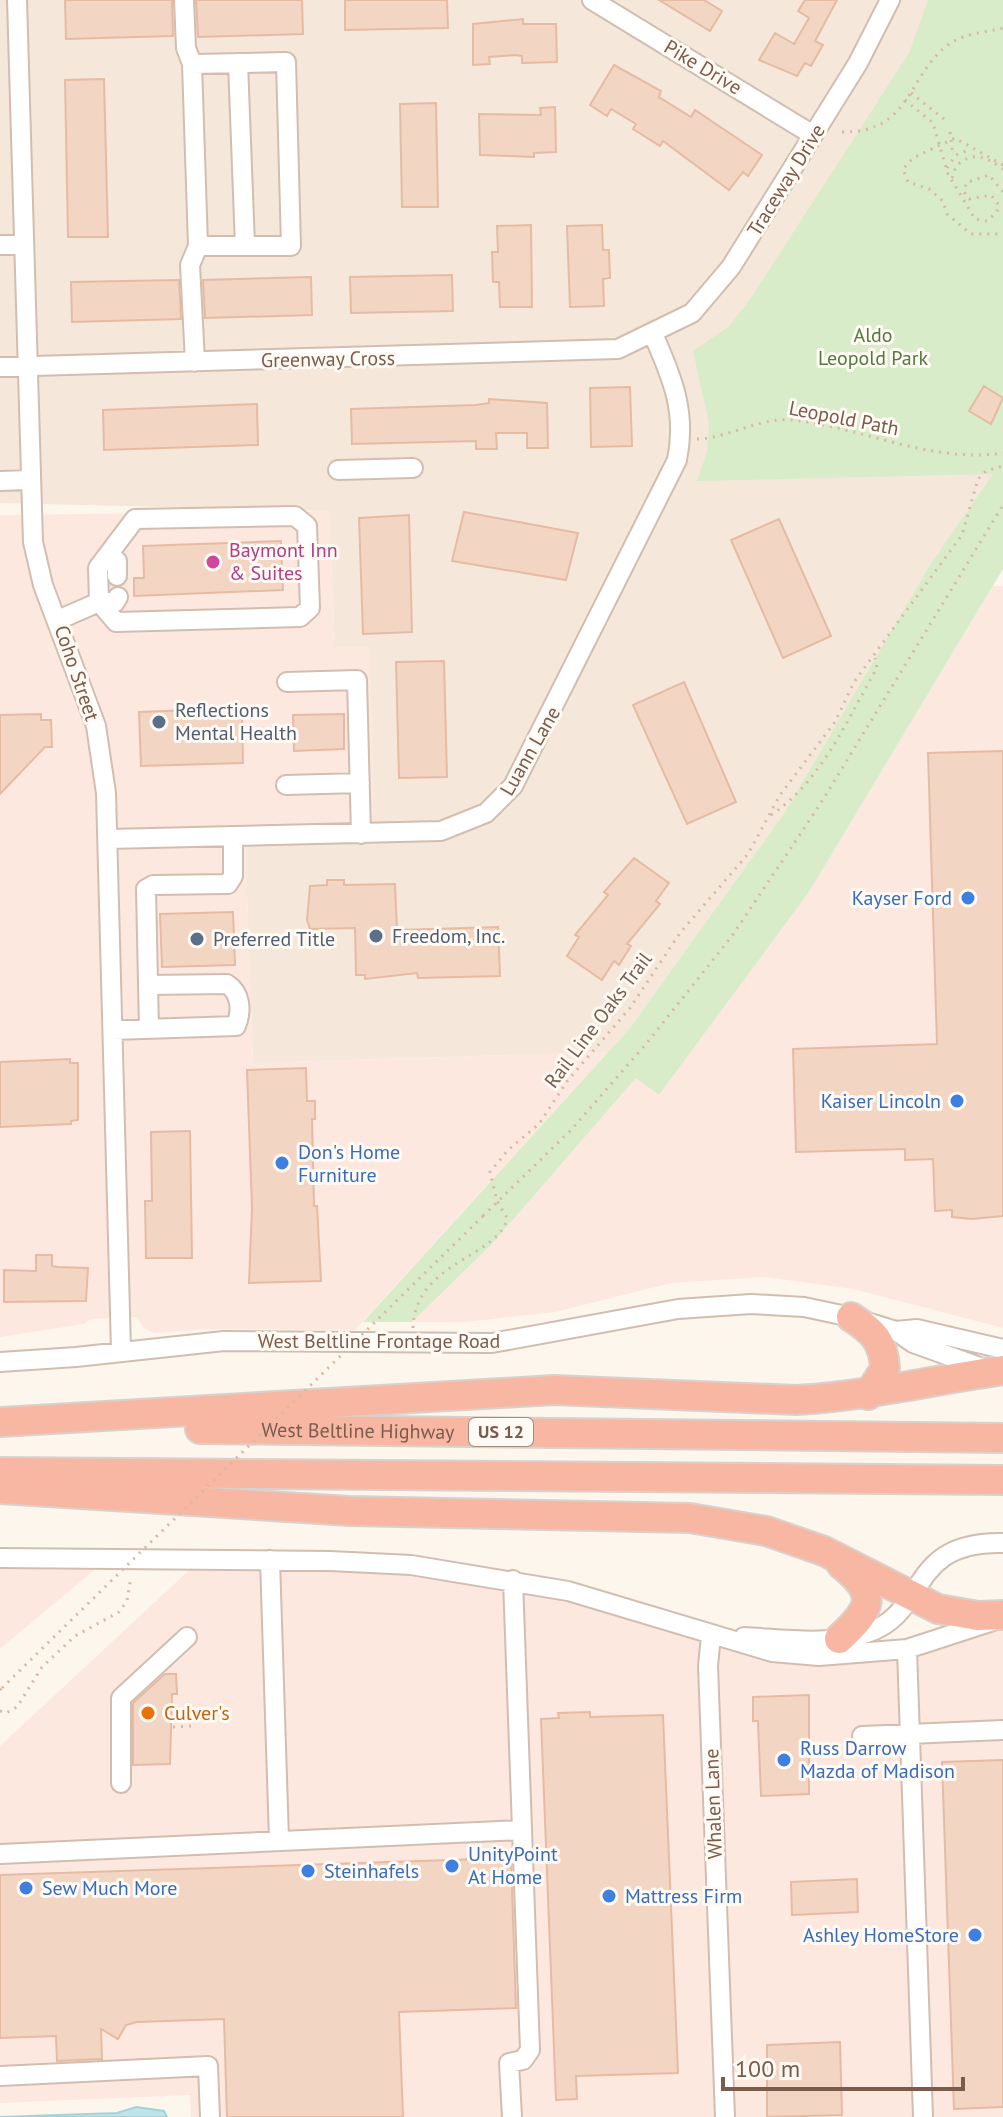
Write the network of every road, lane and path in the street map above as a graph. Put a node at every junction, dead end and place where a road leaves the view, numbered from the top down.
1 (17, 0) edge
2 (184, 0) edge
3 (592, 0) edge
4 (890, 0) edge
5 (616, 6) edge
6 (1003, 28) edge
7 (238, 63) junction
8 (192, 64) junction
9 (911, 93) junction
10 (905, 100) junction
11 (944, 119) dead end
12 (842, 132) dead end
13 (950, 132) dead end
14 (813, 135) junction
15 (951, 138) junction
16 (940, 145) junction
17 (971, 149) junction
18 (988, 157) junction
19 (953, 159) junction
20 (1003, 167) edge
21 (946, 169) junction
22 (952, 181) junction
23 (1003, 192) edge
24 (1003, 234) edge
25 (0, 245) edge
26 (24, 245) junction
27 (198, 246) junction
28 (245, 246) junction
29 (653, 334) junction
30 (195, 362) junction
31 (27, 366) junction
32 (0, 367) edge
33 (681, 440) junction
34 (1003, 453) edge
35 (1003, 466) edge
36 (413, 468) dead end
37 (338, 470) dead end
38 (28, 480) junction
39 (0, 481) edge
40 (1003, 505) edge
41 (109, 554) junction
42 (117, 576) dead end
43 (118, 597) dead end
44 (99, 602) junction
45 (58, 620) junction
46 (875, 656) junction
47 (287, 682) dead end
48 (360, 783) junction
49 (286, 785) dead end
50 (768, 817) junction
51 (361, 834) junction
52 (233, 836) junction
53 (109, 839) junction
54 (149, 985) junction
55 (149, 1029) junction
56 (113, 1030) junction
57 (497, 1201) junction
58 (851, 1317) junction
59 (413, 1325) dead end
60 (121, 1350) junction
61 (0, 1362) edge
62 (1000, 1366) edge
63 (868, 1395) junction
64 (0, 1424) edge
65 (1003, 1438) edge
66 (0, 1472) edge
67 (1003, 1480) edge
68 (0, 1489) edge
69 (1003, 1543) edge
70 (824, 1551) junction
71 (0, 1558) edge
72 (270, 1560) junction
73 (138, 1561) junction
74 (513, 1580) junction
75 (912, 1593) junction
76 (1003, 1616) edge
77 (711, 1635) junction
78 (187, 1637) dead end
79 (839, 1639) junction
80 (907, 1649) junction
81 (1, 1689) edge
82 (0, 1711) edge
83 (191, 1726) dead end
84 (173, 1727) dead end
85 (1003, 1730) edge
86 (911, 1734) junction
87 (862, 1736) dead end
88 (121, 1783) dead end
89 (522, 1830) junction
90 (279, 1840) junction
91 (0, 1854) edge
92 (0, 2076) edge
93 (210, 2117) edge
94 (512, 2117) edge
95 (725, 2117) edge
96 (923, 2117) edge

1 - 26 street, Coho Street
2 - 8 street
3 - 5 street, Pike Drive
4 - 14 street, Traceway Drive
5 - 14 street, Pike Drive
6 - 9 path
7 - 8 street
7 - 28 street
7 - 28 street
8 - 27 street
9 - 10 path
9 - 11 path
10 - 12 path
10 - 16 path
13 - 15 path
14 - 29 street, Traceway Drive
15 - 16 path
15 - 17 path
15 - 19 path
16 - 21 path
16 - 24 path
17 - 18 path
17 - 19 path
18 - 20 path
18 - 22 path
19 - 21 path
21 - 22 path
22 - 23 path
25 - 26 street
26 - 31 street, Coho Street
27 - 28 street
27 - 30 street
29 - 30 street, Greenway Cross
29 - 33 street, Luann Lane
30 - 31 street, Greenway Cross
31 - 32 street, Greenway Cross
31 - 38 street, Coho Street
33 - 34 path, Leopold Path
33 - 51 street, Luann Lane
35 - 46 path, Rail Line Oaks Trail
36 - 37 street
38 - 39 street
38 - 45 street, Coho Street
40 - 57 path
41 - 42 street
41 - 44 street
41 - 44 street
43 - 44 street
44 - 45 street
45 - 53 street, Coho Street
46 - 50 path, Rail Line Oaks Trail
46 - 50 path, Rail Line Oaks Trail
47 - 48 street
48 - 49 street
48 - 51 street
50 - 57 path, Rail Line Oaks Trail
51 - 52 street, Luann Lane
52 - 53 street, Luann Lane
52 - 54 street
53 - 56 street, Coho Street
54 - 55 street
54 - 55 street
55 - 56 street
56 - 60 street, Coho Street
57 - 59 path
57 - 81 path, bridge
58 - 60 street, West Beltline Frontage Road
58 - 62 street, West Beltline Frontage Road
58 - 63 highway
60 - 61 street, West Beltline Frontage Road
62 - 63 highway
63 - 64 highway
64 - 65 highway, West Beltline Highway / US 12
66 - 67 highway, US 12
68 - 70 highway
69 - 75 street
70 - 75 highway
70 - 79 highway
71 - 73 street
72 - 73 street
72 - 74 street
72 - 90 street
73 - 82 path
74 - 77 street
74 - 89 street
75 - 76 highway
75 - 79 street
76 - 80 street
77 - 79 street
77 - 80 street
77 - 95 street, Whalen Lane
78 - 88 street
80 - 86 street
83 - 84 path
85 - 86 street
86 - 87 street
86 - 96 street
89 - 90 street
89 - 94 street
90 - 91 street
92 - 93 street

